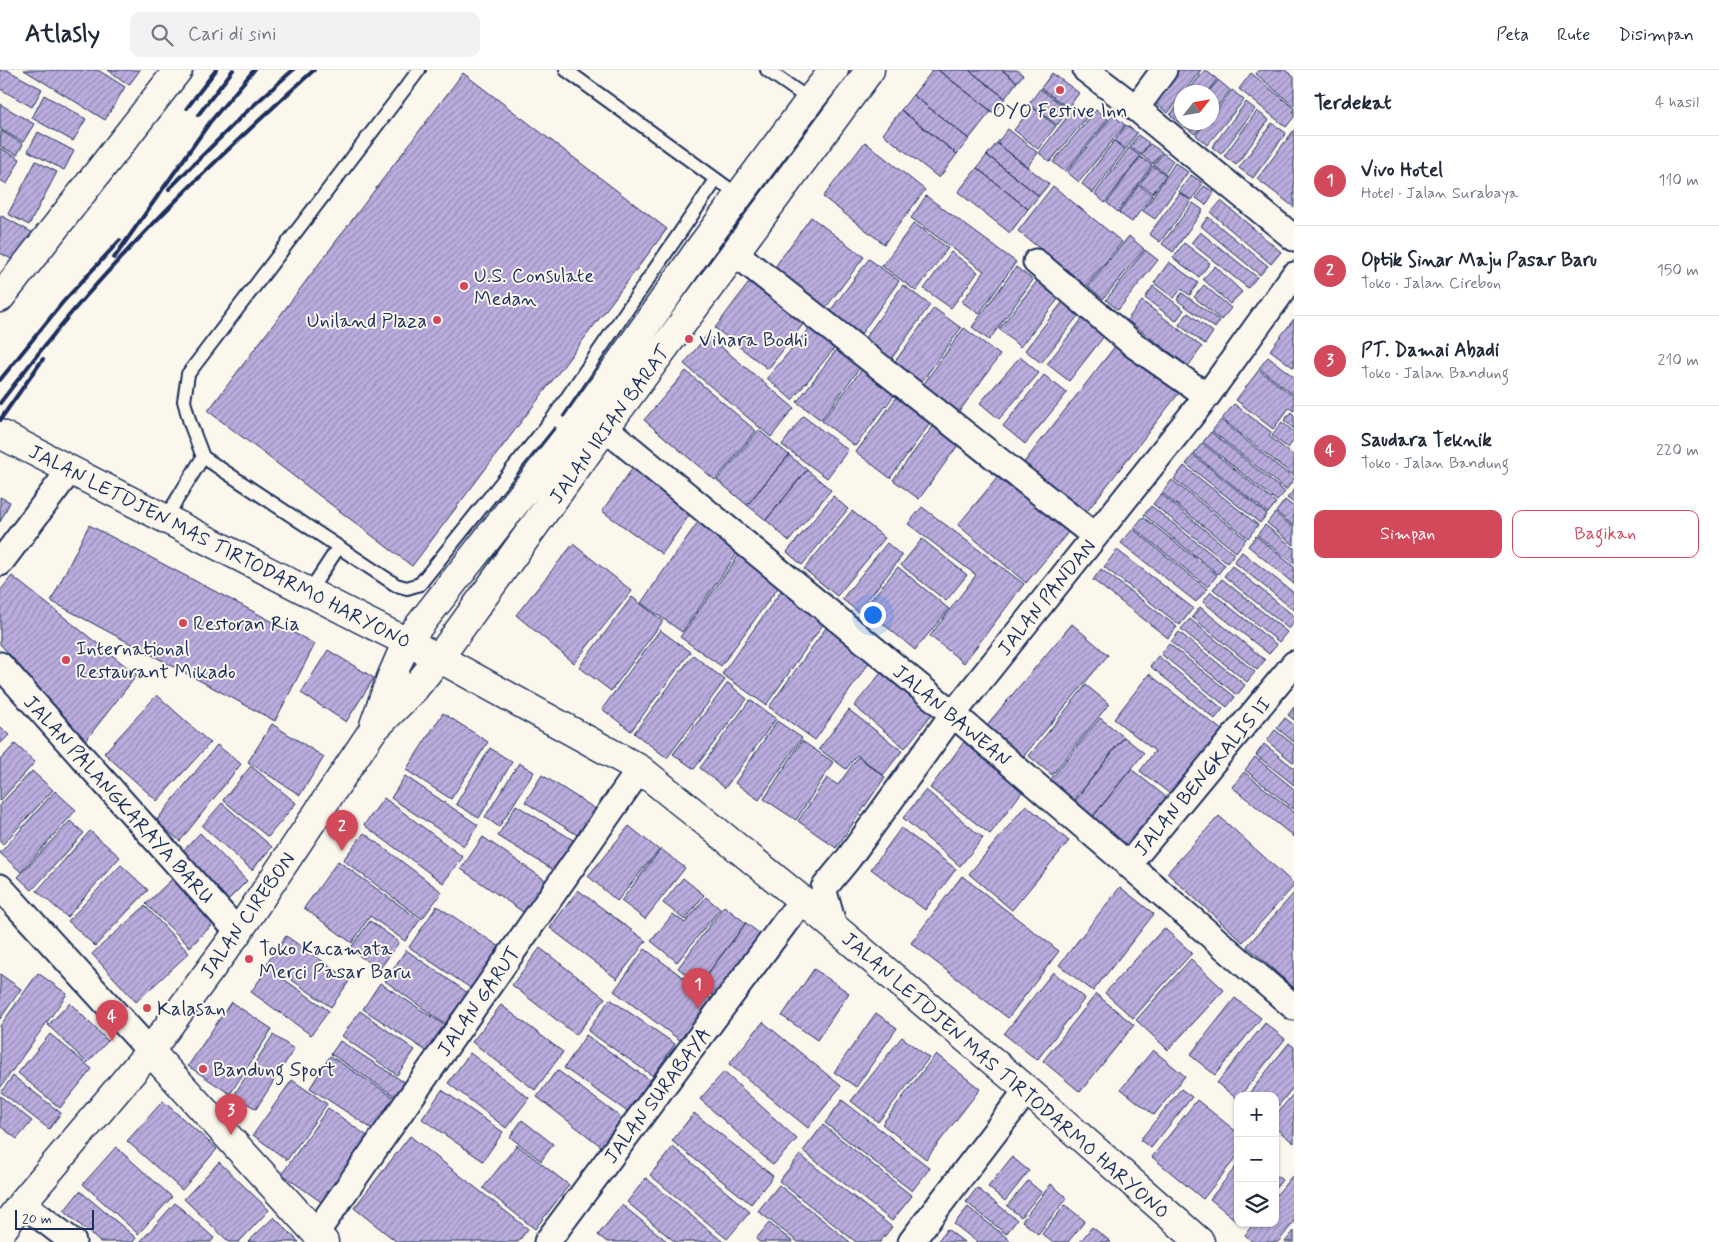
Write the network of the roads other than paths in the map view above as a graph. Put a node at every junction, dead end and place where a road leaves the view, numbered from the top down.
1 (178, 70) edge
2 (418, 70) edge
3 (566, 70) edge
4 (767, 70) edge
5 (834, 70) edge
6 (870, 70) edge
7 (1086, 70) edge
8 (1164, 70) edge
9 (810, 100) junction
10 (1136, 108) junction
11 (716, 180) junction
12 (739, 196) junction
13 (764, 214) junction
14 (1294, 238) edge
15 (735, 253) junction
16 (1036, 262) dead end
17 (1294, 275) edge
18 (0, 298) edge
19 (1207, 396) junction
20 (581, 431) junction
21 (0, 434) edge
22 (203, 458) junction
23 (70, 470) junction
24 (165, 518) junction
25 (1095, 536) junction
26 (338, 548) junction
27 (0, 563) edge
28 (309, 592) junction
29 (407, 641) junction
30 (439, 658) junction
31 (1294, 664) edge
32 (0, 665) edge
33 (953, 714) junction
34 (372, 730) junction
35 (640, 769) junction
36 (1128, 865) junction
37 (0, 887) edge
38 (802, 900) junction
39 (834, 927) junction
40 (238, 932) junction
41 (1294, 1007) edge
42 (150, 1051) junction
43 (1027, 1090) junction
44 (8, 1218) edge
45 (320, 1238) edge
46 (73, 1242) edge
47 (547, 1242) edge
48 (912, 1242) edge
49 (1200, 1242) edge

1 - 18 main road
2 - 22 lane
3 - 11 lane
4 - 9 lane
5 - 9 main road, JALAN IRIAN BARAT
6 - 13 main road, JALAN IRIAN BARAT
7 - 10 street
8 - 10 street
9 - 12 main road, JALAN IRIAN BARAT
10 - 14 street
11 - 12 lane
11 - 20 lane
12 - 13 main road
12 - 20 main road, JALAN IRIAN BARAT
13 - 15 main road, JALAN IRIAN BARAT
15 - 20 main road, JALAN IRIAN BARAT
15 - 25 street
16 - 19 street
17 - 19 street, JALAN PANDAN
19 - 25 street, JALAN PANDAN
20 - 26 lane
20 - 29 main road, JALAN IRIAN BARAT
20 - 30 main road, JALAN IRIAN BARAT
20 - 33 street, JALAN BAWEAN
21 - 23 main road, JALAN LETDJEN MAS TIRTODARMO HARYONO
22 - 24 lane
22 - 26 lane
23 - 24 main road, JALAN LETDJEN MAS TIRTODARMO HARYONO
23 - 27 street
24 - 28 main road, JALAN LETDJEN MAS TIRTODARMO HARYONO
25 - 33 street, JALAN PANDAN
26 - 28 lane
28 - 29 main road, JALAN LETDJEN MAS TIRTODARMO HARYONO
29 - 30 main road, JALAN LETDJEN MAS TIRTODARMO HARYONO
29 - 34 main road, JALAN CIREBON
30 - 34 main road, JALAN CIREBON
30 - 35 main road, JALAN LETDJEN MAS TIRTODARMO HARYONO
31 - 36 street, JALAN BENGKALIS II
32 - 40 street, JALAN PALANGKARAYA BARU
33 - 36 street, JALAN BAWEAN
33 - 39 street, JALAN PANDAN
34 - 40 main road, JALAN CIREBON
35 - 38 main road, JALAN LETDJEN MAS TIRTODARMO HARYONO
35 - 45 street, JALAN GARUT
36 - 41 street, JALAN BAWEAN
37 - 42 street
38 - 39 main road, JALAN LETDJEN MAS TIRTODARMO HARYONO
38 - 47 street, JALAN SURABAYA
39 - 43 main road, JALAN LETDJEN MAS TIRTODARMO HARYONO
40 - 42 main road, JALAN CIREBON
42 - 44 main road, JALAN CIREBON
42 - 45 main road
43 - 48 street
43 - 49 main road, JALAN LETDJEN MAS TIRTODARMO HARYONO
44 - 46 street

